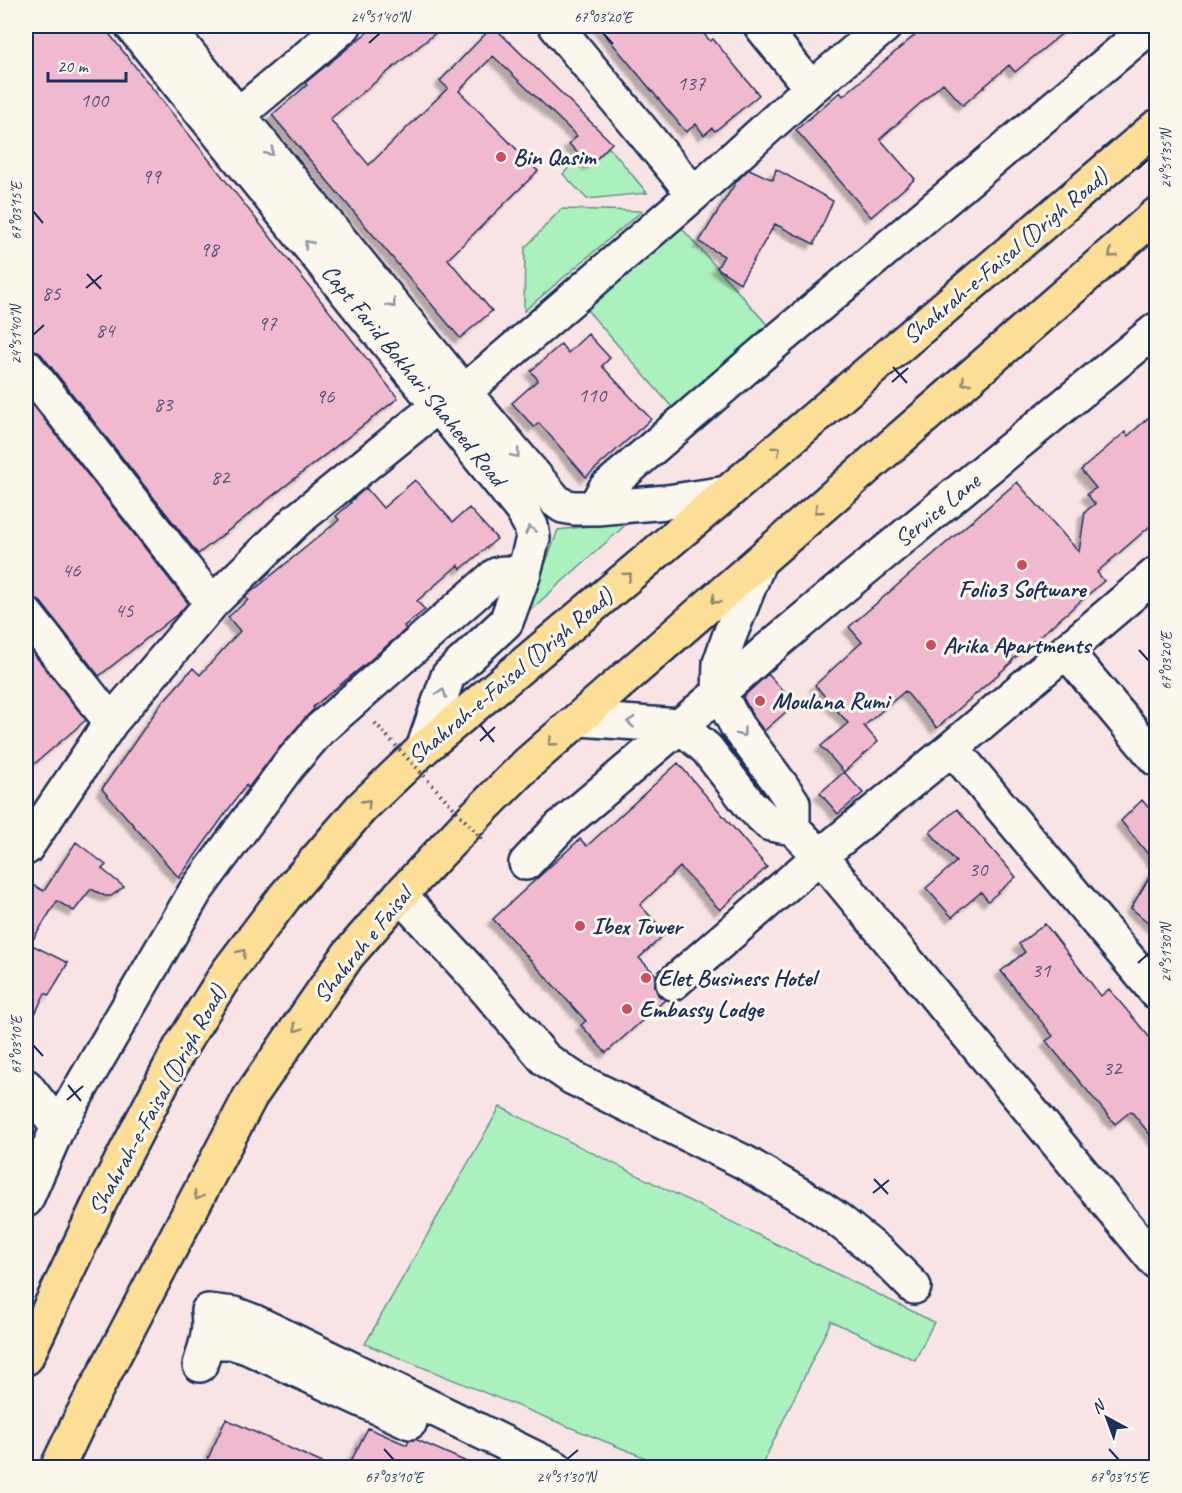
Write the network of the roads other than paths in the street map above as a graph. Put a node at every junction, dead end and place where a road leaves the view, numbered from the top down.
1 (132, 26) edge
2 (166, 26) edge
3 (345, 26) edge
4 (556, 26) edge
5 (760, 26) edge
6 (885, 26) edge
7 (1150, 26) edge
8 (811, 88) junction
9 (239, 114) junction
10 (1156, 127) edge
11 (694, 194) junction
12 (1156, 215) edge
13 (1156, 330) edge
14 (26, 366) edge
15 (451, 399) junction
16 (727, 493) junction
17 (597, 508) junction
18 (759, 562) junction
19 (1156, 574) edge
20 (523, 576) junction
21 (212, 603) junction
22 (26, 614) edge
23 (1066, 651) junction
24 (719, 693) junction
25 (579, 718) junction
26 (111, 722) junction
27 (680, 726) junction
28 (952, 748) junction
29 (423, 749) junction
30 (1156, 759) edge
31 (793, 828) junction
32 (26, 848) edge
33 (820, 856) junction
34 (526, 864) dead end
35 (400, 895) junction
36 (673, 982) dead end
37 (1156, 992) edge
38 (26, 1086) edge
39 (58, 1127) junction
40 (26, 1200) edge
41 (99, 1204) junction
42 (1156, 1262) edge
43 (914, 1287) dead end
44 (26, 1304) edge
45 (26, 1358) edge
46 (57, 1467) edge
47 (511, 1467) edge
48 (556, 1467) edge

15 -> 1 street, Capt Farid Bokhari Shaheed Road
2 - 9 street, Capt Farid Bokhari Shaheed Road
3 - 9 street
4 - 11 street
5 - 8 street
6 - 8 street
7 - 17 street
8 - 11 street
9 -> 15 street, Capt Farid Bokhari Shaheed Road
16 -> 10 highway, Shahrah-e-Faisal (Drigh Road)
11 - 15 street
12 -> 18 highway
13 - 24 street, Service Lane
14 - 21 street
15 -> 17 street, Capt Farid Bokhari Shaheed Road
20 -> 15 street, Capt Farid Bokhari Shaheed Road
15 - 21 street
16 - 17 street, Capt Farid Bokhari Shaheed Road
29 -> 16 highway, Shahrah-e-Faisal (Drigh Road)
18 - 24 street
18 -> 25 highway, Shahrah e Faisal
19 - 23 street
29 -> 20 street, Capt Farid Bokhari Shaheed Road
20 - 39 street
21 - 26 street
22 - 26 street
23 - 28 street
23 - 30 street
24 - 27 street, Service Lane
24 -> 31 street
27 -> 25 street
25 -> 35 highway, Shahrah e Faisal
26 - 32 street
27 - 31 street
27 - 34 street, Service Lane
28 - 33 street
28 - 37 street
41 -> 29 highway, Shahrah-e-Faisal (Drigh Road)
31 - 33 street
33 - 36 street
33 - 42 street
35 - 43 street
35 -> 46 highway, Shahrah e Faisal
38 - 39 street
39 - 40 street
41 - 44 highway
41 - 45 highway, Shahrah-e-Faisal (Drigh Road)
47 - 48 street

